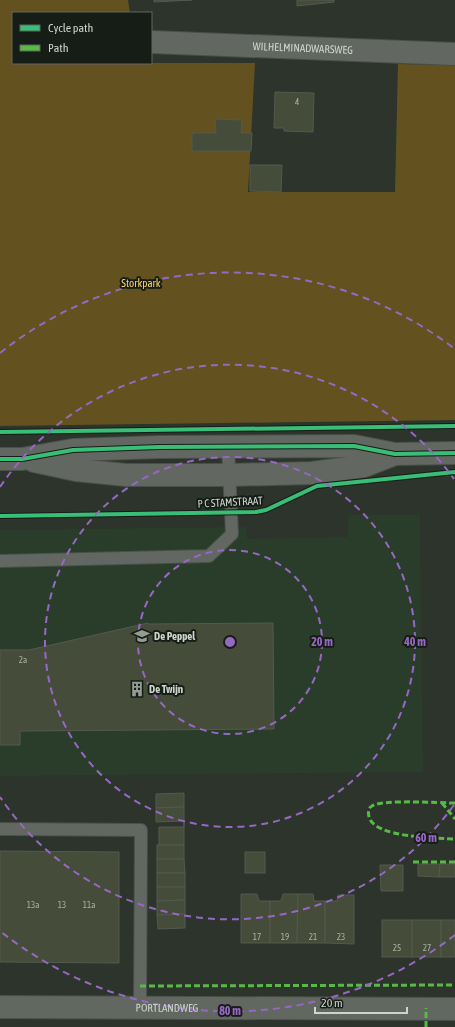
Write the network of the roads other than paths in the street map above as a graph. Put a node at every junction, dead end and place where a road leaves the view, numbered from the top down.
1 (152, 42) edge
2 (455, 54) edge
3 (228, 447) junction
4 (455, 453) edge
5 (395, 454) junction
6 (0, 459) edge
7 (22, 459) junction
8 (230, 475) junction
9 (0, 561) edge
10 (0, 828) edge
11 (0, 1007) edge
12 (140, 1008) junction
13 (455, 1009) edge

1 - 2 street, WILHELMINADWARSWEG
3 - 5 street
3 - 7 street
3 - 8 lane
4 - 5 street
5 - 8 street
6 - 7 street
7 - 8 street
8 - 9 lane
10 - 12 lane
11 - 12 street, PORTLANDWEG
12 - 13 street, PORTLANDWEG

